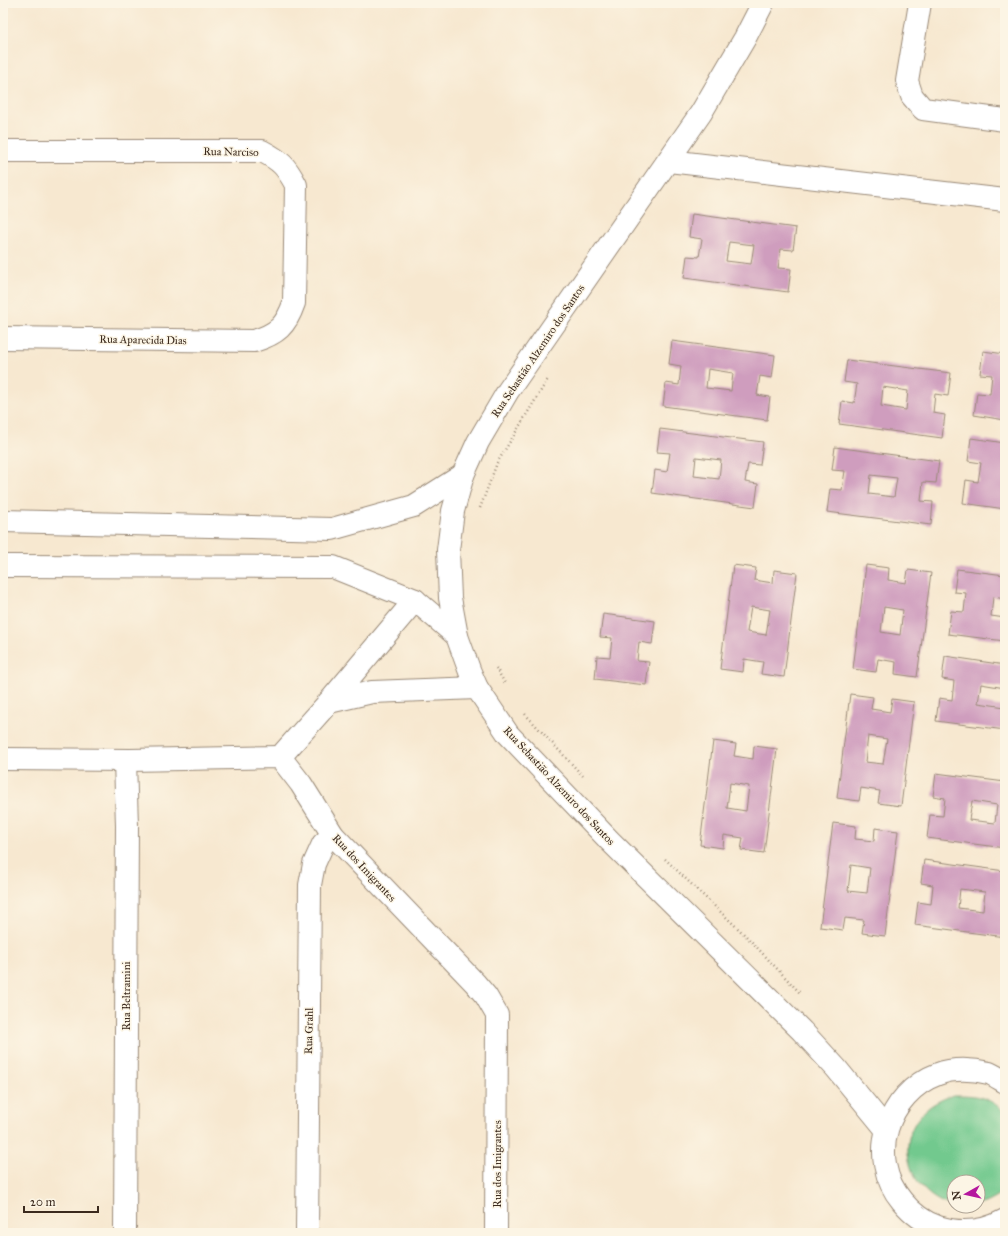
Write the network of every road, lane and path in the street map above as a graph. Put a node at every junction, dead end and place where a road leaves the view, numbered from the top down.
1 (763, 3) edge
2 (920, 3) edge
3 (1005, 120) edge
4 (3, 151) edge
5 (669, 161) junction
6 (1005, 200) edge
7 (280, 329) joint
8 (3, 338) edge
9 (548, 379) dead end
10 (463, 475) junction
11 (478, 514) dead end
12 (3, 520) edge
13 (3, 566) edge
14 (415, 600) junction
15 (457, 636) junction
16 (495, 667) dead end
17 (507, 687) dead end
18 (477, 688) junction
19 (329, 702) junction
20 (524, 713) dead end
21 (280, 757) junction
22 (3, 759) edge
23 (125, 760) junction
24 (584, 777) dead end
25 (333, 835) junction
26 (661, 855) dead end
27 (804, 996) dead end
28 (1005, 1082) edge
29 (886, 1129) junction
30 (910, 1211) junction
31 (998, 1226) edge
32 (124, 1233) edge
33 (307, 1233) edge
34 (496, 1233) edge
35 (913, 1233) edge

1 - 5 street, Rua Sebastião Alzemiro dos Santos
2 - 3 street
4 - 7 street, Rua Narciso
5 - 6 street
5 - 10 street, Rua Sebastião Alzemiro dos Santos
7 - 8 street, Rua Aparecida Dias
9 - 11 path
10 - 12 street
10 - 15 street, Rua Sebastião Alzemiro dos Santos
13 - 14 street
14 - 15 street
14 - 19 street
15 - 18 street, Rua Sebastião Alzemiro dos Santos
16 - 17 path
18 - 19 street
18 - 29 street, Rua Sebastião Alzemiro dos Santos
19 - 21 street
20 - 24 path
21 - 23 street
21 - 25 street, Rua dos Imigrantes
22 - 23 street
23 - 32 street, Rua Beltramini
25 - 33 street, Rua Grahl
25 - 34 street, Rua dos Imigrantes
26 - 27 path
28 - 29 street
29 - 30 street
30 - 31 street
30 - 35 street

